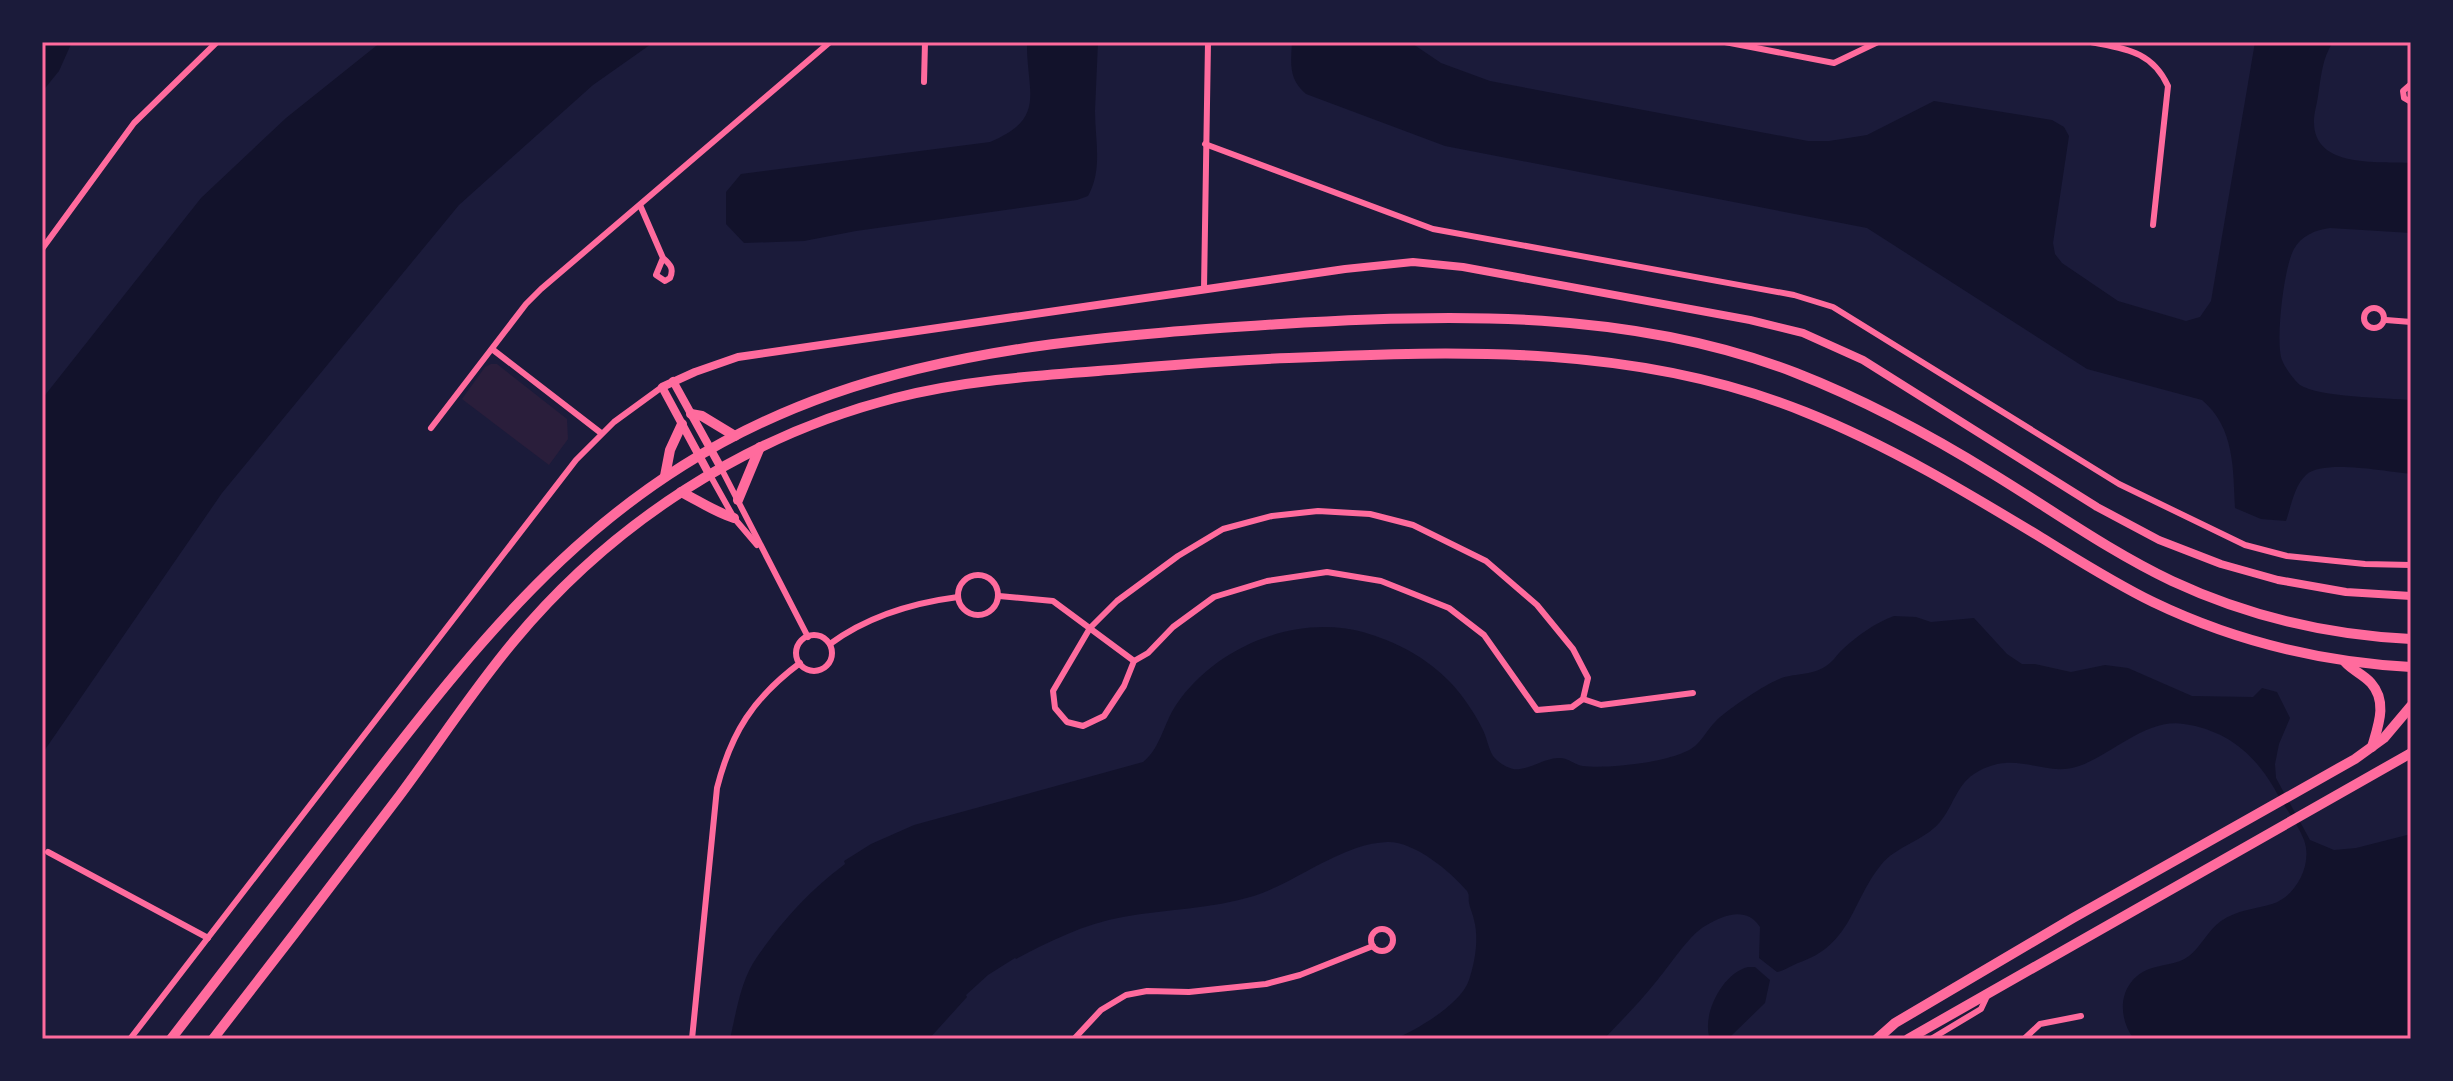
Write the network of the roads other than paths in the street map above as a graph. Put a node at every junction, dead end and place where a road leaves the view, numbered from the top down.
1 (217, 42) edge
2 (830, 42) edge
3 (925, 42) edge
4 (1208, 42) edge
5 (1725, 42) edge
6 (1878, 42) edge
7 (2091, 42) edge
8 (924, 82) dead end
9 (2411, 84) edge
10 (2411, 102) edge
11 (1205, 144) junction
12 (640, 205) junction
13 (2153, 225) dead end
14 (42, 249) edge
15 (663, 258) dead end
16 (1204, 289) junction
17 (2386, 320) dead end
18 (2411, 322) edge
19 (492, 349) junction
20 (673, 381) junction
21 (662, 387) junction
22 (691, 414) junction
23 (682, 424) junction
24 (431, 428) dead end
25 (601, 433) junction
26 (735, 436) junction
27 (760, 447) junction
28 (711, 449) junction
29 (699, 455) junction
30 (721, 468) junction
31 (709, 474) junction
32 (665, 476) junction
33 (681, 492) junction
34 (738, 500) junction
35 (734, 518) junction
36 (760, 547) junction
37 (2411, 565) edge
38 (999, 596) junction
39 (2411, 596) edge
40 (958, 597) junction
41 (1090, 628) junction
42 (808, 637) junction
43 (2406, 639) edge
44 (830, 644) junction
45 (2411, 650) edge
46 (1134, 661) junction
47 (2345, 662) junction
48 (800, 663) junction
49 (2411, 667) edge
50 (1693, 693) dead end
51 (1583, 699) junction
52 (2411, 706) edge
53 (2371, 749) junction
54 (2411, 753) edge
55 (48, 852) dead end
56 (208, 938) junction
57 (1373, 946) dead end
58 (1989, 991) junction
59 (2081, 1016) dead end
60 (130, 1039) edge
61 (171, 1039) edge
62 (213, 1039) edge
63 (692, 1039) edge
64 (1074, 1039) edge
65 (1877, 1039) edge
66 (1908, 1039) edge
67 (1931, 1039) edge
68 (2024, 1039) edge

1 - 14 street
2 - 12 street
3 - 8 street
4 - 11 street
5 - 6 street
7 - 13 street
9 - 10 street
11 - 16 street
11 - 37 street
12 - 15 street
12 - 19 street
16 - 20 street
16 - 39 street
17 - 18 street
19 - 24 street
19 - 25 street
20 - 21 street
20 - 22 street
21 - 23 street
21 - 25 street
22 - 26 main road
22 - 28 street
23 - 29 street
23 - 32 main road
25 - 56 street
26 - 28 main road
26 - 43 main road
27 - 30 main road
27 - 34 main road
27 - 47 main road
28 - 29 main road
28 - 30 street
29 - 31 street
29 - 32 main road
30 - 31 main road
30 - 34 street
31 - 33 main road
31 - 35 street
32 - 61 main road
33 - 35 main road
33 - 62 main road
34 - 36 street
35 - 36 street
36 - 42 street
38 - 40 street
38 - 40 street
38 - 41 street
40 - 44 street
41 - 46 street
41 - 46 street
41 - 51 street
42 - 44 street
42 - 48 street
43 - 45 main road
44 - 48 street
46 - 51 street
47 - 49 main road
47 - 53 main road
48 - 63 street
50 - 51 street
52 - 53 main road
53 - 65 main road
54 - 58 main road
55 - 56 street
56 - 60 street
57 - 64 street
58 - 66 main road
58 - 67 street
59 - 68 street

